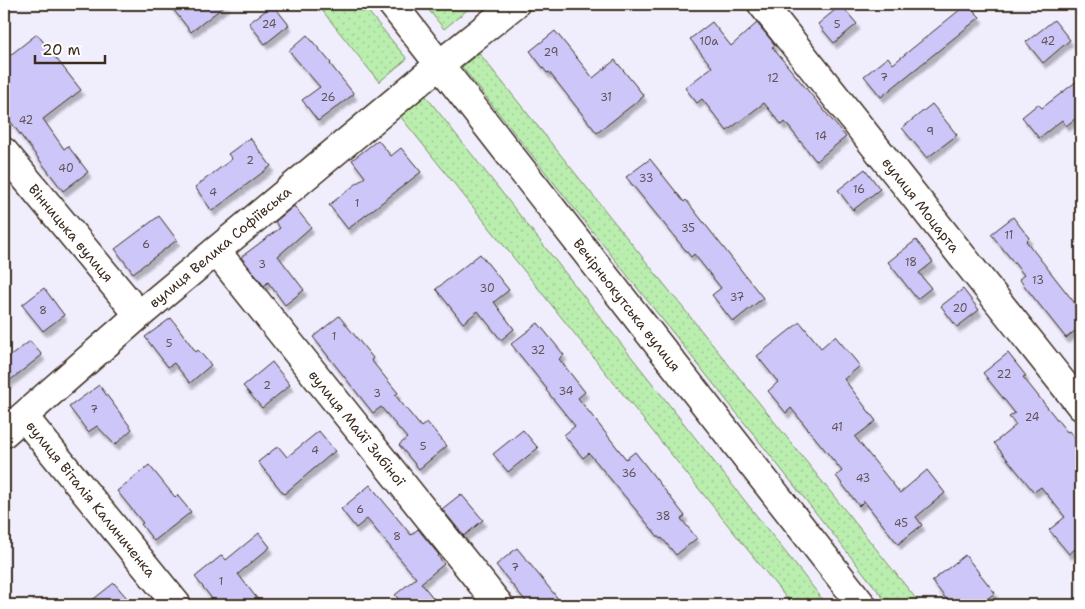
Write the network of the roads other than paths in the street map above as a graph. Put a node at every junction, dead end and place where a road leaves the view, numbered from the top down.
1 (392, 4) edge
2 (516, 4) edge
3 (762, 4) edge
4 (439, 65) junction
5 (4, 152) edge
6 (216, 251) junction
7 (139, 315) junction
8 (1081, 406) edge
9 (14, 425) edge
10 (177, 605) edge
11 (499, 605) edge
12 (862, 605) edge

1 - 4 street, Вечірньокутська вулиця
2 - 4 street
3 - 8 street, вулиця Моцарта
4 - 6 street, вулиця Велика Софіївська
4 - 12 street, Вечірньокутська вулиця
5 - 7 street, Вінницька вулиця
6 - 7 street, вулиця Велика Софіївська
6 - 11 street, вулиця Майї Зибіної
7 - 9 street, вулиця Велика Софіївська
9 - 10 street, вулиця Віталія Калиниченка

